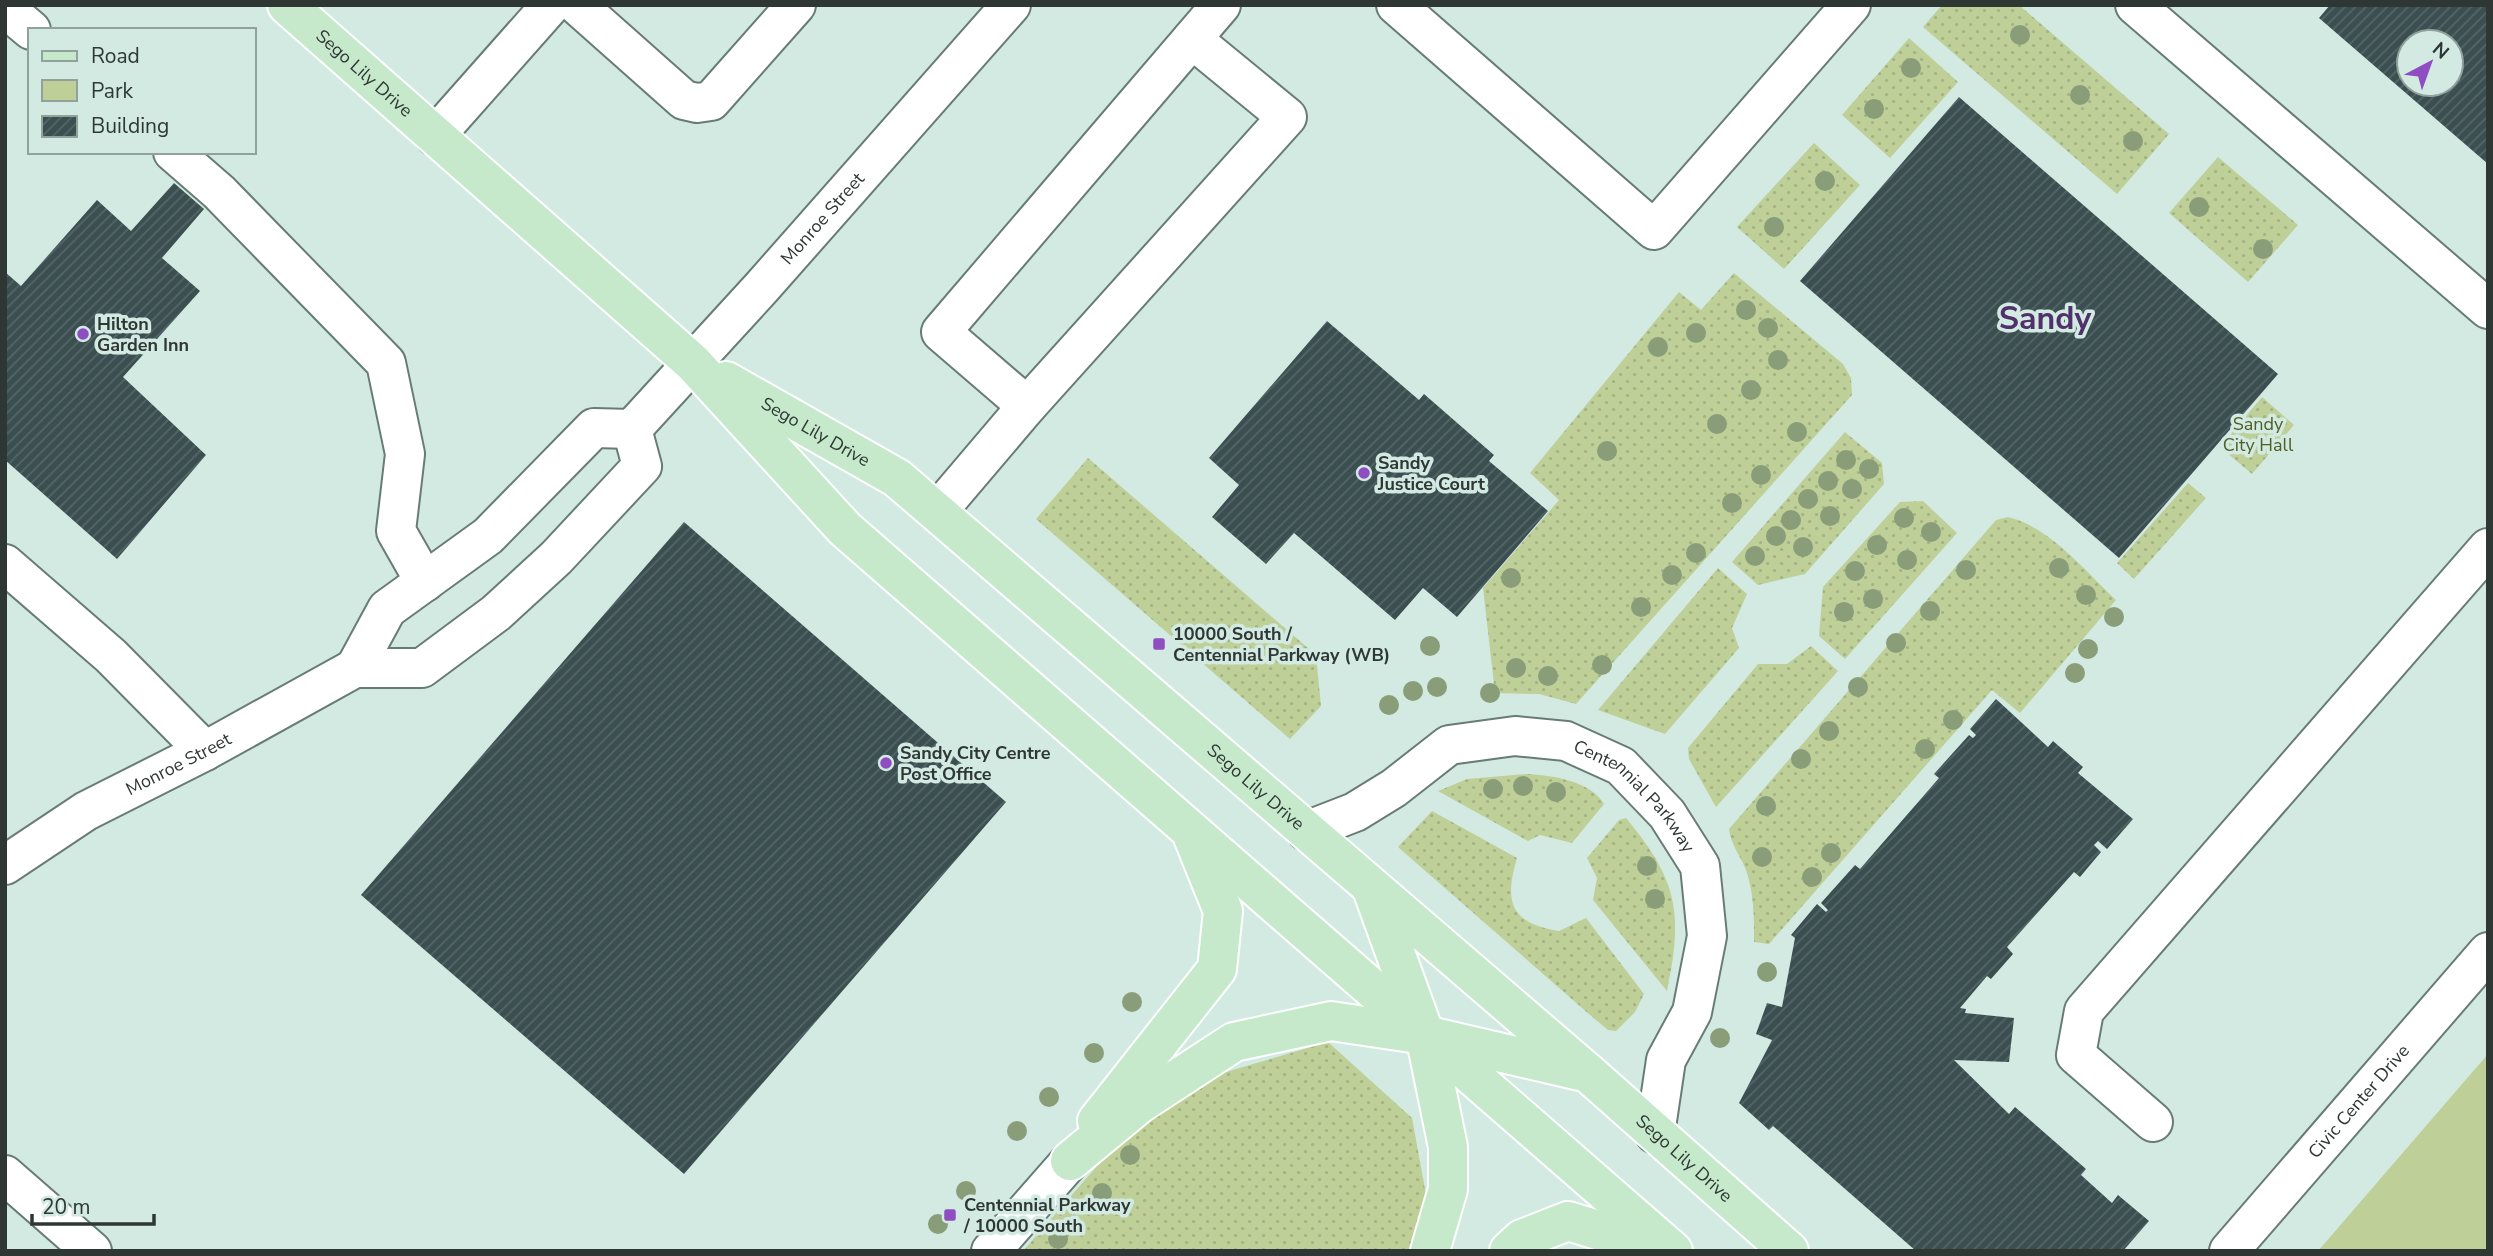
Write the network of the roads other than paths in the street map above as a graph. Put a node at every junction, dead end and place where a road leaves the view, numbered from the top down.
1 (287, 5) edge
2 (551, 5) edge
3 (578, 5) edge
4 (796, 5) edge
5 (1011, 5) edge
6 (1221, 5) edge
7 (1396, 5) edge
8 (1851, 5) edge
9 (2135, 5) edge
10 (5, 8) edge
11 (29, 28) edge
12 (1192, 39) junction
13 (435, 136) junction
14 (175, 154) edge
15 (2488, 309) edge
16 (694, 363) junction
17 (1027, 406) junction
18 (632, 429) junction
19 (937, 512) junction
20 (2488, 548) edge
21 (5, 564) edge
22 (425, 582) junction
23 (355, 668) junction
24 (205, 751) junction
25 (1189, 829) junction
26 (1306, 831) junction
27 (5, 865) edge
28 (1370, 886) junction
29 (2488, 952) edge
30 (1425, 1035) junction
31 (1588, 1073) junction
32 (2153, 1122) dead end
33 (1655, 1134) junction
34 (1070, 1161) junction
35 (5, 1175) edge
36 (92, 1251) edge
37 (991, 1251) edge
38 (1430, 1251) edge
39 (1510, 1251) edge
40 (1664, 1251) edge
41 (1673, 1251) edge
42 (1789, 1251) edge
43 (2229, 1251) edge

1 - 13 main road, Sego Lily Drive
2 - 13 street
3 - 4 street
5 - 16 street, Monroe Street
6 - 12 street
7 - 8 street
9 - 15 street
10 - 11 street
12 - 17 street
12 - 17 street
13 - 16 main road, Sego Lily Drive
14 - 22 street
16 - 18 street, Monroe Street
16 - 19 main road, Sego Lily Drive
16 - 25 main road, Sego Lily Drive
17 - 19 street
18 - 22 street
18 - 23 street, Monroe Street
19 - 26 main road, Sego Lily Drive
20 - 32 street
21 - 24 street
22 - 23 street
23 - 24 street, Monroe Street
24 - 27 street, Monroe Street
25 - 30 main road, Sego Lily Drive
25 - 34 main road
26 - 28 main road, Sego Lily Drive
26 - 33 street, Centennial Parkway
28 - 30 main road
28 - 31 main road, Sego Lily Drive
29 - 43 street, Civic Center Drive
30 - 31 main road
30 - 34 main road
30 - 38 main road
30 - 41 main road, Sego Lily Drive
31 - 33 main road, Sego Lily Drive
33 - 42 main road, Sego Lily Drive
34 - 37 street
35 - 36 street
39 - 40 main road

